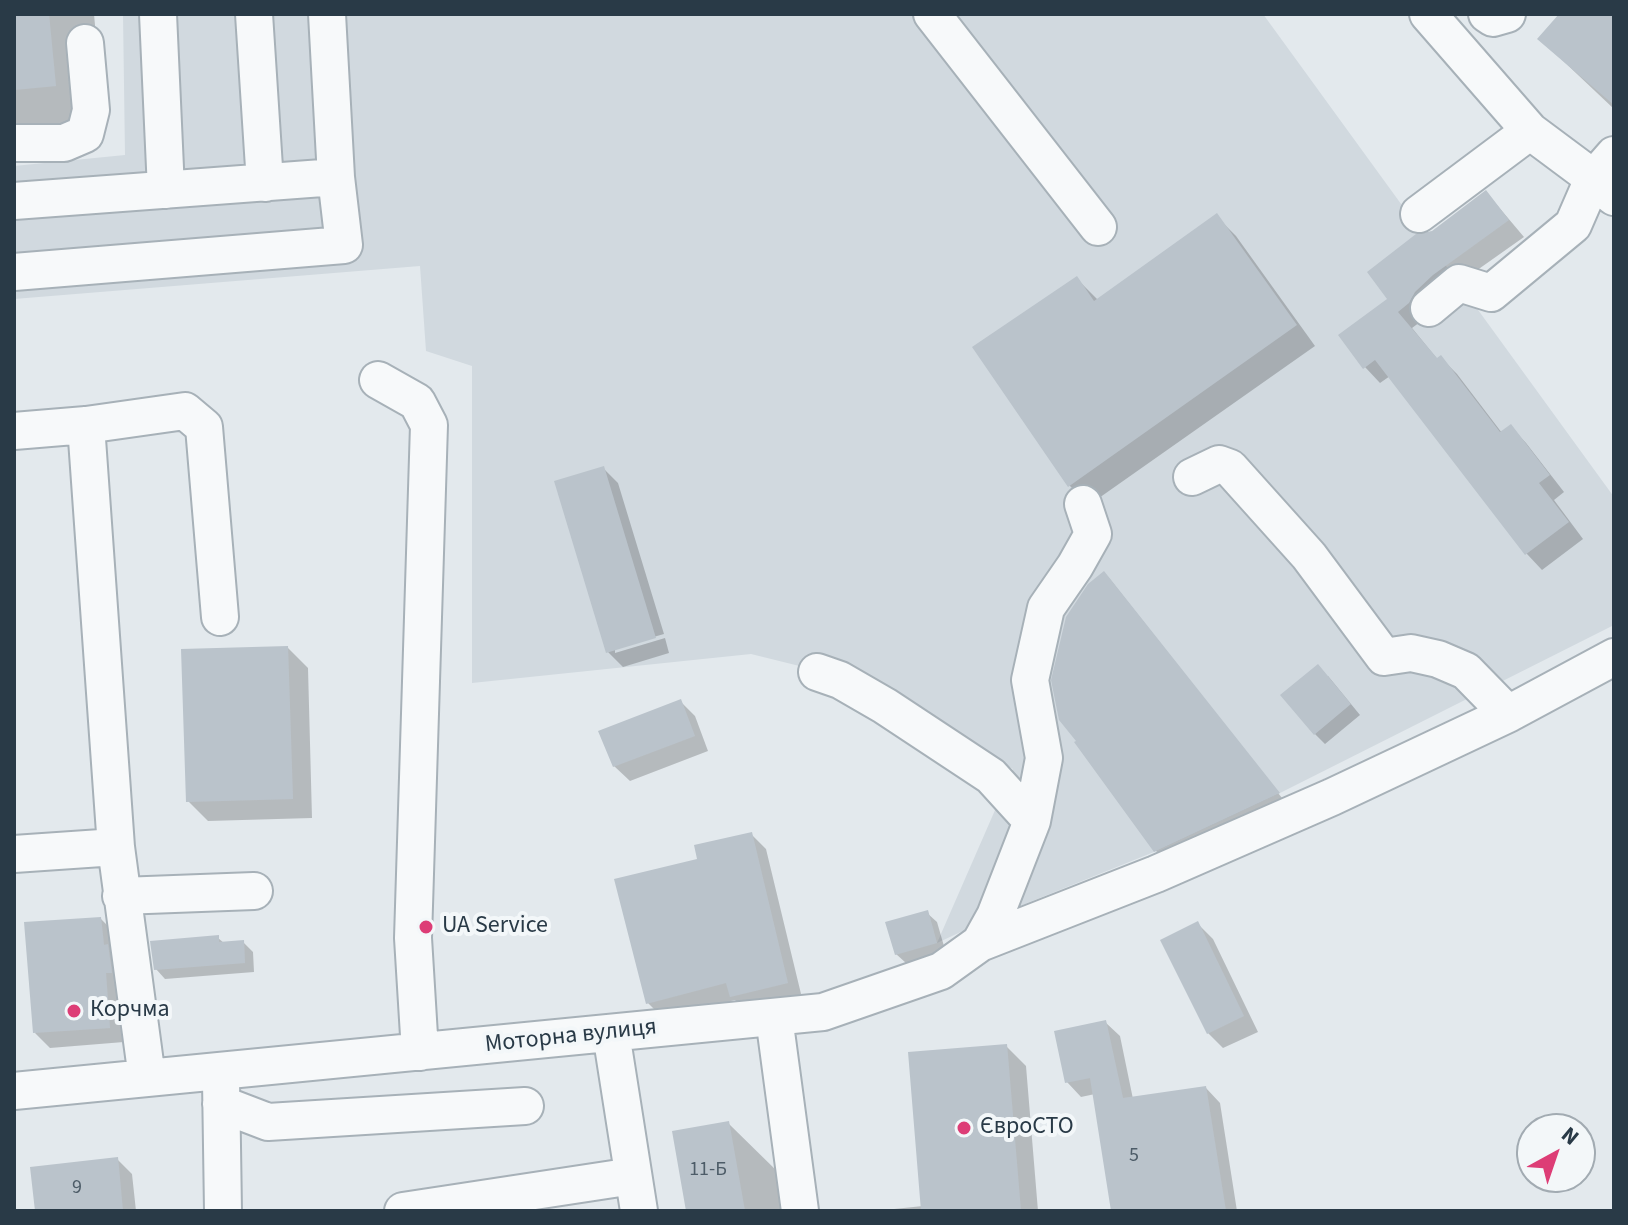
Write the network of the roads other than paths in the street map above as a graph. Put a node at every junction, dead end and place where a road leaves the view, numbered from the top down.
1 (158, 14) edge
2 (254, 14) edge
3 (327, 14) edge
4 (932, 14) edge
5 (1428, 14) edge
6 (1487, 14) edge
7 (1507, 14) edge
8 (85, 43) dead end
9 (1530, 131) junction
10 (14, 143) edge
11 (336, 177) junction
12 (1607, 177) edge
13 (265, 183) junction
14 (166, 190) junction
15 (14, 201) edge
16 (1419, 214) dead end
17 (1098, 227) dead end
18 (14, 272) edge
19 (1429, 308) dead end
20 (378, 380) dead end
21 (86, 425) junction
22 (14, 431) edge
23 (1192, 477) dead end
24 (1083, 504) dead end
25 (220, 617) dead end
26 (1614, 657) edge
27 (817, 672) dead end
28 (1508, 714) junction
29 (1032, 821) junction
30 (116, 847) junction
31 (14, 854) edge
32 (254, 891) dead end
33 (121, 896) junction
34 (980, 943) junction
35 (774, 1017) junction
36 (611, 1033) junction
37 (420, 1052) junction
38 (147, 1078) junction
39 (221, 1088) junction
40 (14, 1091) edge
41 (525, 1106) dead end
42 (633, 1176) junction
43 (223, 1211) edge
44 (403, 1211) edge
45 (639, 1211) edge
46 (800, 1211) edge

1 - 14 street
2 - 13 street
3 - 11 street
4 - 17 street
5 - 9 street
6 - 7 street
8 - 10 street
9 - 12 street
9 - 16 street
11 - 13 street
11 - 18 street
12 - 19 street
13 - 14 street
14 - 15 street
20 - 37 street
21 - 22 street
21 - 25 street
21 - 30 street
23 - 28 street
24 - 29 street, Моторна вулиця
26 - 28 street
27 - 29 street
28 - 34 street
29 - 34 street, Моторна вулиця
30 - 31 street
30 - 33 street
32 - 33 street
33 - 38 street
34 - 35 street, Моторна вулиця
35 - 36 street, Моторна вулиця
35 - 46 street
36 - 37 street, Моторна вулиця
36 - 42 street
37 - 39 street, Моторна вулиця
38 - 39 street, Моторна вулиця
38 - 40 street, Моторна вулиця
39 - 41 street
39 - 43 street
42 - 44 street
42 - 45 street

